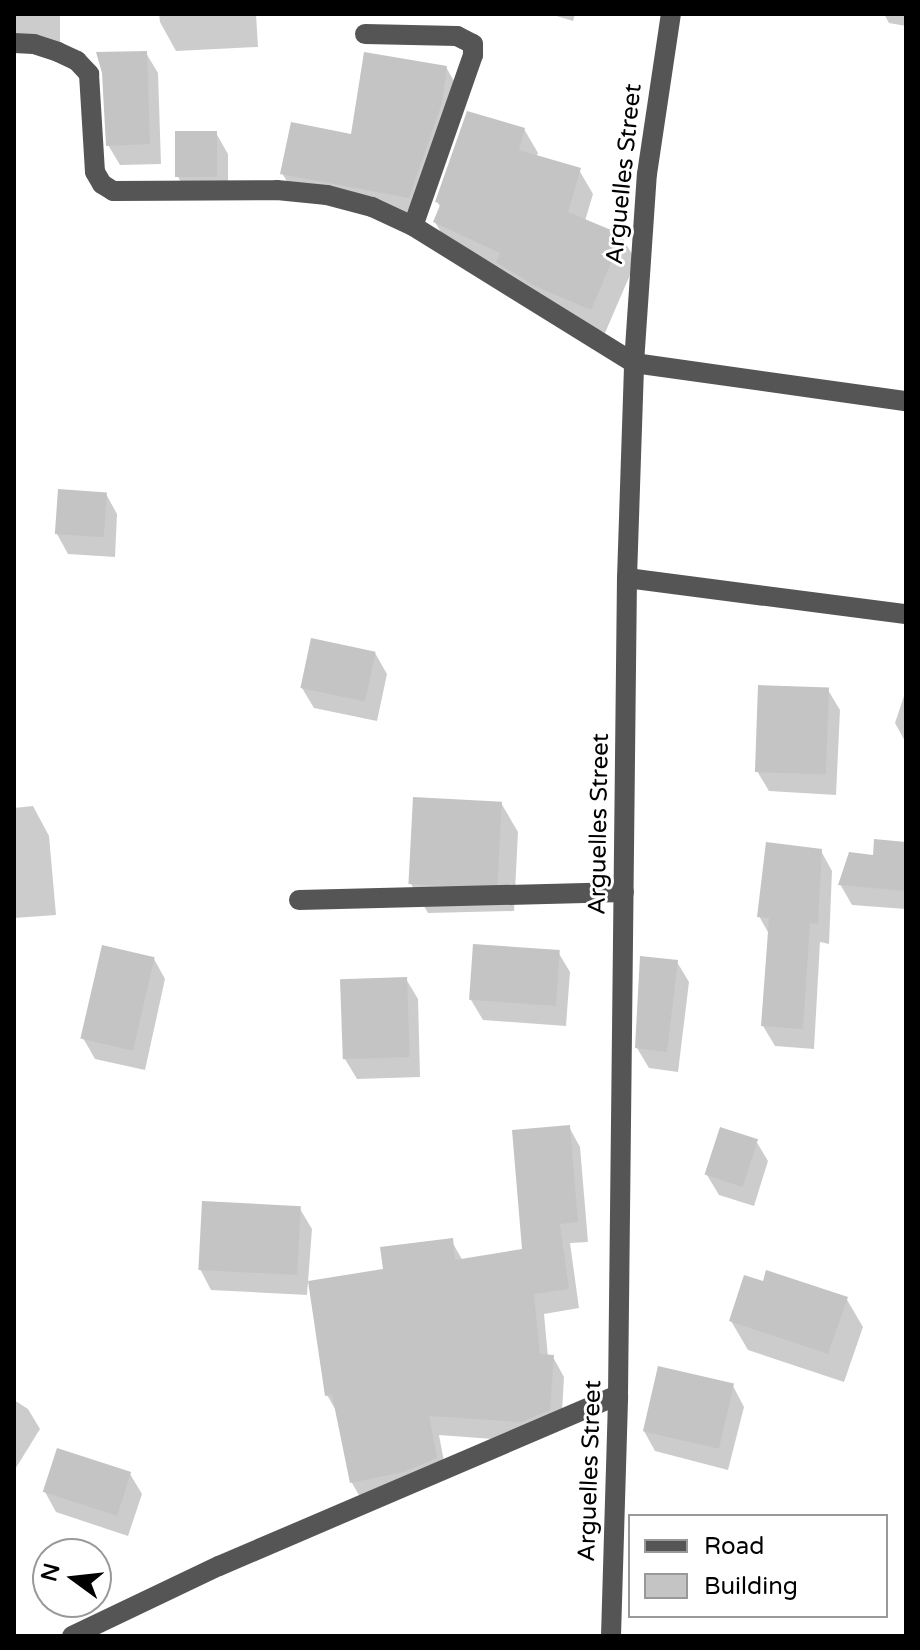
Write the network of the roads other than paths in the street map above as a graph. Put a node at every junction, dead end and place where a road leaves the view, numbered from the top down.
1 (671, 14) edge
2 (365, 34) dead end
3 (14, 43) edge
4 (413, 226) junction
5 (634, 363) junction
6 (906, 401) edge
7 (627, 578) junction
8 (906, 614) edge
9 (624, 892) junction
10 (299, 900) dead end
11 (618, 1395) junction
12 (72, 1636) edge
13 (611, 1636) edge

1 - 5 street, Arguelles Street
2 - 4 street
3 - 4 street
4 - 5 street
5 - 6 street
5 - 7 street, Arguelles Street
7 - 8 street
7 - 9 street, Arguelles Street
9 - 10 street
9 - 11 street, Arguelles Street
11 - 12 street
11 - 13 street, Arguelles Street

